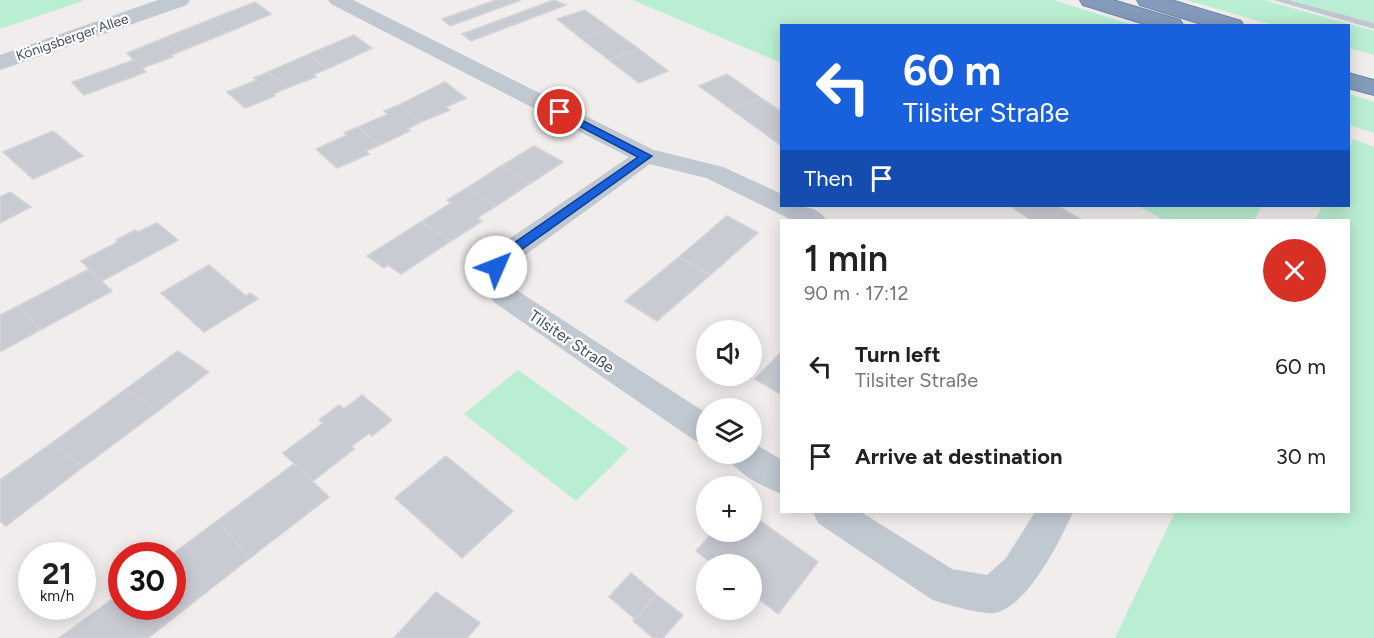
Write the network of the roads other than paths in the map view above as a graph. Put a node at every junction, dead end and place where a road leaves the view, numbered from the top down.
1 (179, 0) edge
2 (338, 0) edge
3 (1090, 0) edge
4 (1148, 0) edge
5 (1278, 0) edge
6 (1167, 24) edge
7 (1226, 24) edge
8 (1374, 26) edge
9 (1350, 61) edge
10 (0, 63) edge
11 (1374, 68) edge
12 (1350, 81) edge
13 (1374, 88) edge
14 (646, 156) junction
15 (780, 204) edge
16 (786, 207) edge
17 (811, 219) edge
18 (696, 423) edge
19 (759, 464) edge
20 (780, 478) edge
21 (833, 513) edge
22 (1054, 513) edge

1 - 10 street, Königsberger Allee
2 - 14 street
3 - 6 highway
4 - 7 highway
5 - 8 lane
9 - 11 highway
12 - 13 highway
14 - 15 street
14 - 18 street, Tilsiter Straße
16 - 17 street
19 - 20 street
21 - 22 street

